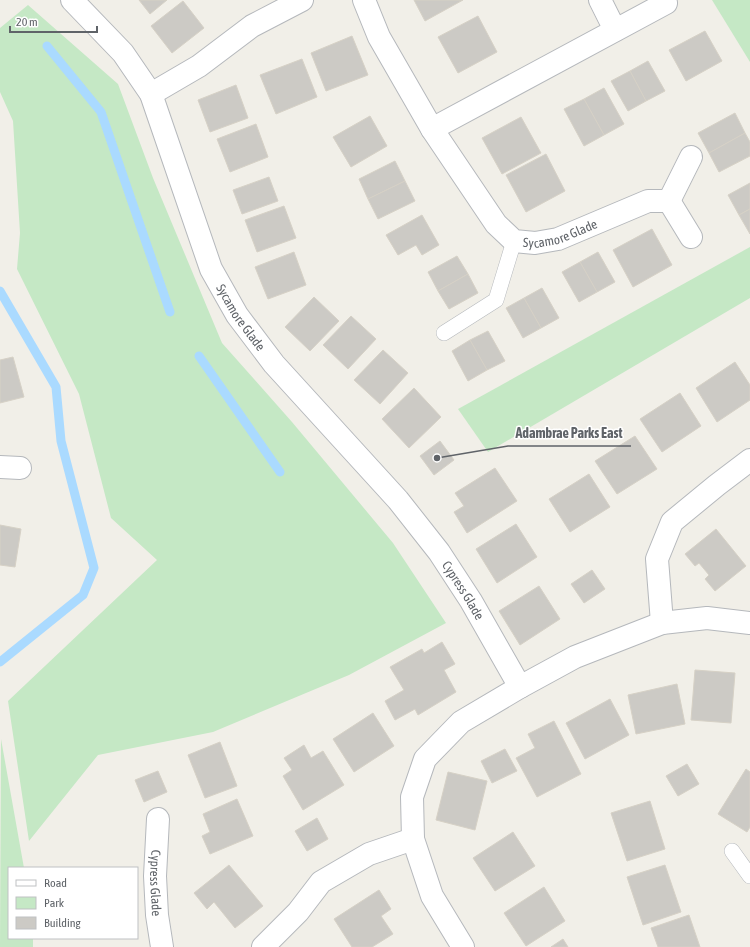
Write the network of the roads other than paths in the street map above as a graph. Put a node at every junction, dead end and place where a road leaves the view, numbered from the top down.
1 (72, 0) edge
2 (302, 0) edge
3 (364, 0) edge
4 (600, 0) edge
5 (666, 3) dead end
6 (615, 30) junction
7 (151, 94) junction
8 (432, 129) junction
9 (691, 158) dead end
10 (670, 201) junction
11 (691, 237) dead end
12 (514, 241) junction
13 (444, 332) dead end
14 (750, 460) edge
15 (398, 500) joint
16 (662, 623) junction
17 (750, 623) edge
18 (520, 687) junction
19 (158, 819) dead end
20 (413, 839) junction
21 (732, 851) dead end
22 (750, 876) edge
23 (162, 947) edge
24 (263, 947) edge
25 (463, 947) edge

1 - 7 street, Sycamore Glade
2 - 7 street
3 - 8 street, Sycamore Glade
4 - 6 street
5 - 6 street
6 - 8 street
7 - 15 street, Sycamore Glade
8 - 12 street, Sycamore Glade
9 - 10 street
10 - 11 street
10 - 12 street, Sycamore Glade
12 - 13 lane
14 - 16 street
15 - 18 street, Cypress Glade
16 - 17 street
16 - 18 street
18 - 20 street
19 - 23 street, Cypress Glade
20 - 24 street
20 - 25 street
21 - 22 lane

